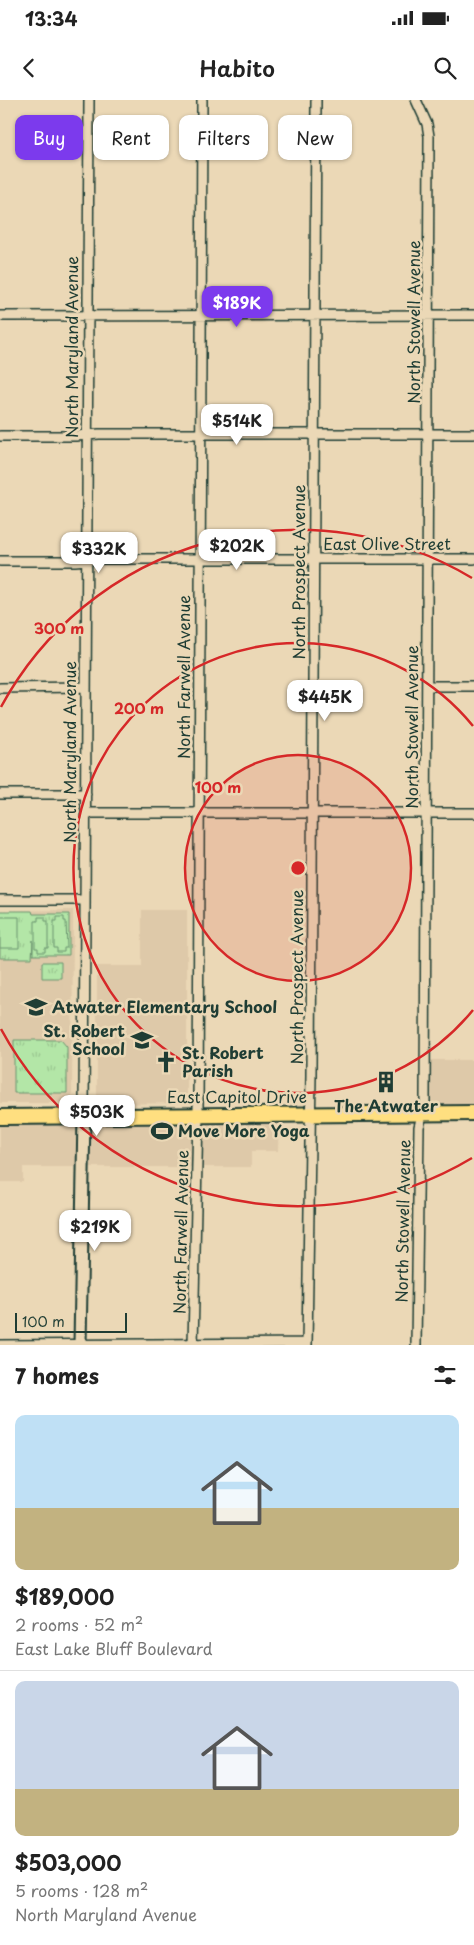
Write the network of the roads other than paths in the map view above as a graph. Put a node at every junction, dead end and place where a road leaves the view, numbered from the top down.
1 (89, 100) edge
2 (202, 100) edge
3 (316, 100) edge
4 (408, 100) edge
5 (416, 100) edge
6 (420, 110) junction
7 (316, 315) junction
8 (429, 315) junction
9 (474, 315) edge
10 (0, 316) edge
11 (88, 316) junction
12 (202, 316) junction
13 (200, 434) junction
14 (314, 434) junction
15 (429, 434) junction
16 (474, 434) edge
17 (88, 435) junction
18 (0, 436) edge
19 (200, 559) junction
20 (474, 559) edge
21 (87, 560) junction
22 (314, 560) junction
23 (428, 560) junction
24 (0, 561) edge
25 (428, 686) junction
26 (474, 686) edge
27 (86, 687) junction
28 (0, 688) edge
29 (0, 794) edge
30 (86, 794) junction
31 (86, 813) junction
32 (313, 813) junction
33 (427, 813) junction
34 (474, 813) edge
35 (199, 814) junction
36 (0, 900) edge
37 (85, 900) junction
38 (422, 1113) junction
39 (474, 1113) edge
40 (311, 1114) junction
41 (198, 1115) junction
42 (84, 1116) junction
43 (0, 1117) edge
44 (80, 1344) edge
45 (193, 1344) edge
46 (307, 1344) edge
47 (0, 1345) edge
48 (416, 1345) edge

1 - 11 street, North Maryland Avenue
2 - 12 street, North Farwell Avenue
3 - 7 street, North Prospect Avenue
4 - 6 street, North Stowell Avenue
5 - 6 street, North Stowell Avenue
6 - 8 street, North Stowell Avenue
7 - 8 street
7 - 12 street
7 - 14 street, North Prospect Avenue
8 - 9 street
8 - 15 street, North Stowell Avenue
10 - 11 street
11 - 12 street
11 - 17 street, North Maryland Avenue
12 - 13 street, North Farwell Avenue
13 - 14 street
13 - 17 street
13 - 19 street, North Farwell Avenue
14 - 15 street
14 - 22 street, North Prospect Avenue
15 - 16 street
15 - 23 street, North Stowell Avenue
17 - 18 street
17 - 21 street, North Maryland Avenue
19 - 21 street, East Olive Street
19 - 22 street, East Olive Street
19 - 35 street, North Farwell Avenue
20 - 23 street, East Olive Street
21 - 24 street, East Olive Street
21 - 27 street, North Maryland Avenue
22 - 23 street, East Olive Street
22 - 32 street, North Prospect Avenue
23 - 25 street, North Stowell Avenue
25 - 26 street
25 - 33 street, North Stowell Avenue
27 - 28 street
27 - 30 street, North Maryland Avenue
29 - 30 street
30 - 31 street, North Maryland Avenue
31 - 35 street
31 - 37 street, North Maryland Avenue
32 - 33 street
32 - 35 street
32 - 40 street, North Prospect Avenue
33 - 34 street
33 - 38 street, North Stowell Avenue
35 - 41 street, North Farwell Avenue
36 - 37 street
37 - 42 street, North Maryland Avenue
38 - 39 main road, East Capitol Drive
38 - 40 main road, East Capitol Drive
38 - 48 street, North Stowell Avenue
40 - 41 main road, East Capitol Drive
40 - 46 street, North Prospect Avenue
41 - 42 main road, East Capitol Drive
41 - 45 street, North Farwell Avenue
42 - 43 main road, East Capitol Drive
42 - 44 street, North Maryland Avenue
44 - 45 street
44 - 47 street
45 - 46 street

